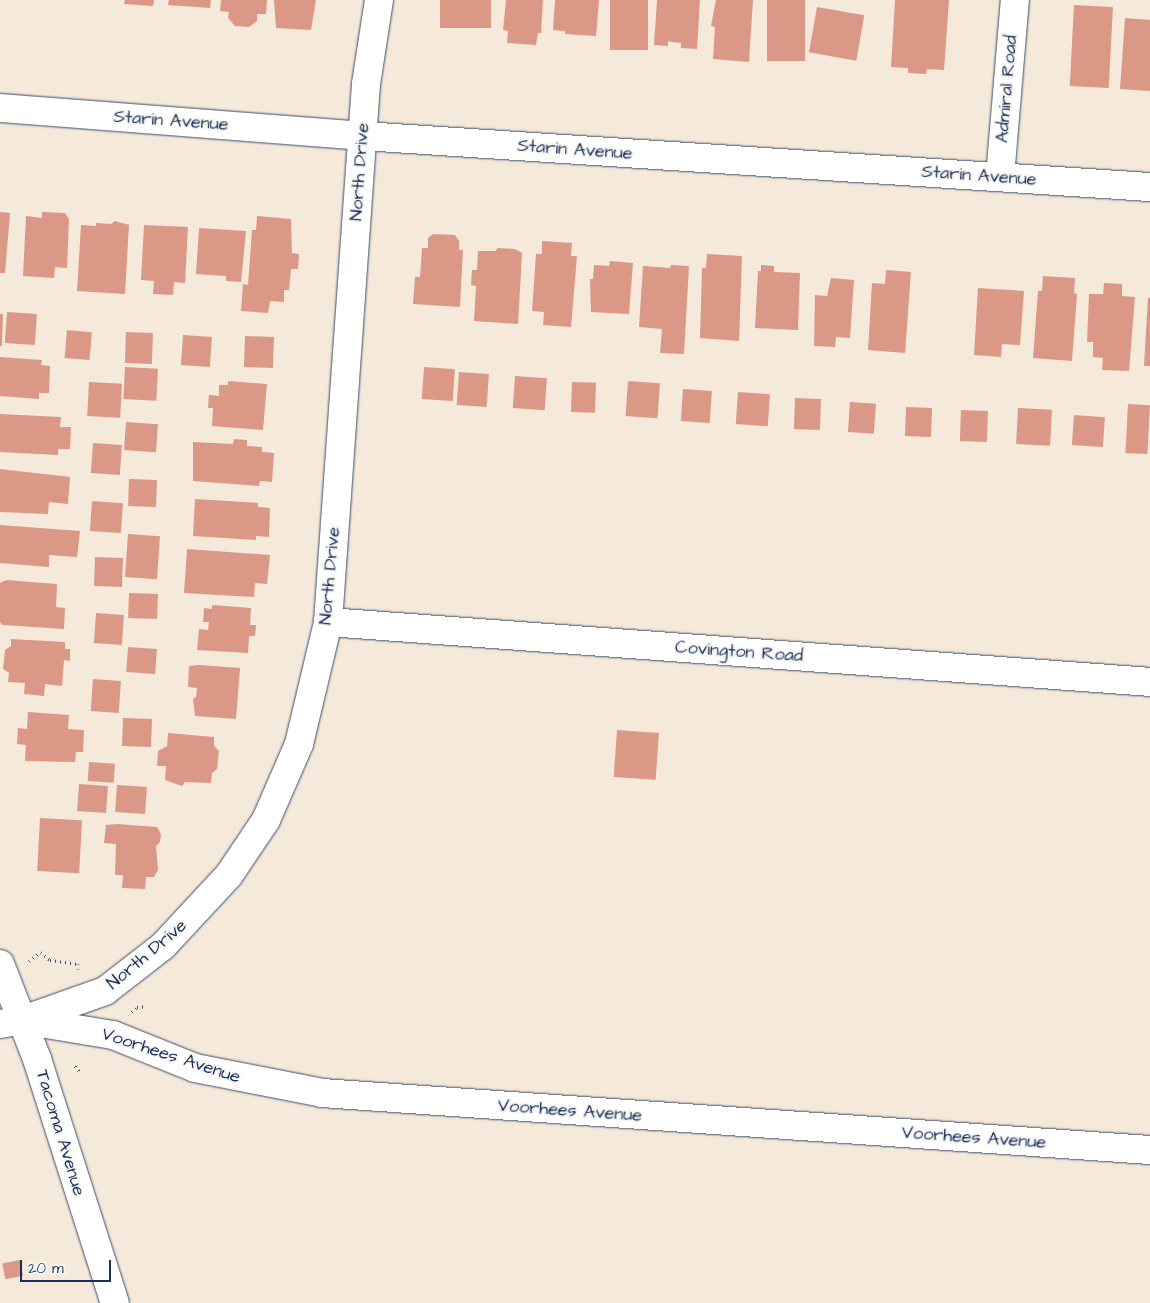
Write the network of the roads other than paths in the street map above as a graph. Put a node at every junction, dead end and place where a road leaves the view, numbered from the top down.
1 (379, 0) edge
2 (1015, 0) edge
3 (0, 108) edge
4 (363, 136) junction
5 (1000, 177) junction
6 (1150, 188) edge
7 (328, 622) junction
8 (1150, 682) edge
9 (0, 964) edge
10 (11, 1022) edge
11 (1150, 1150) edge
12 (116, 1303) edge

1 - 4 street, North Drive
2 - 5 street, Admiral Road
3 - 4 street, Starin Avenue
4 - 5 street, Starin Avenue
4 - 7 street, North Drive
5 - 6 street, Starin Avenue
7 - 8 street, Covington Road
7 - 10 street, North Drive
9 - 10 street, Tacoma Avenue
10 - 11 street, Voorhees Avenue
10 - 12 street, Tacoma Avenue

